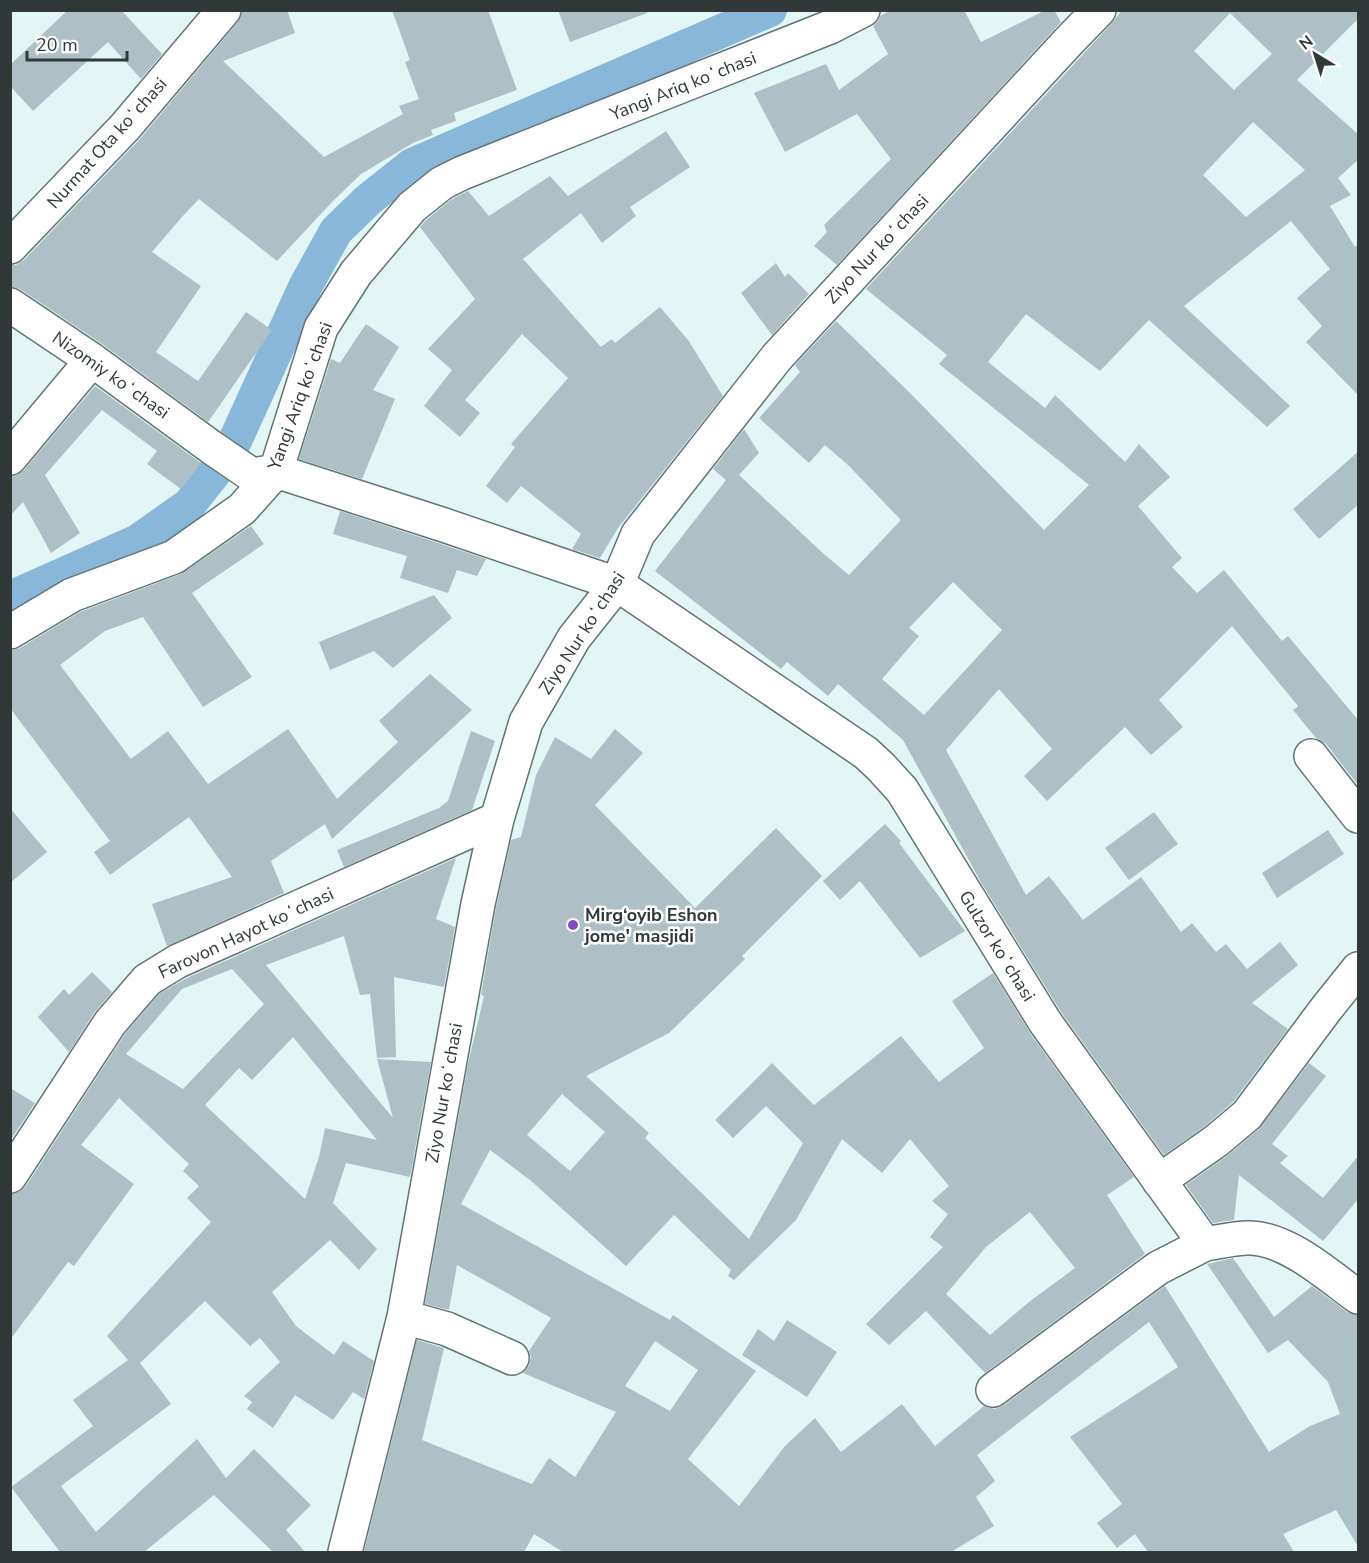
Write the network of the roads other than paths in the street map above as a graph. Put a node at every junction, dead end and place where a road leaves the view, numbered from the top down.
1 (224, 10) edge
2 (863, 10) edge
3 (1100, 10) edge
4 (10, 247) edge
5 (10, 305) edge
6 (93, 360) junction
7 (10, 458) edge
8 (264, 473) junction
9 (617, 584) junction
10 (10, 632) edge
11 (1311, 756) dead end
12 (1359, 816) edge
13 (497, 819) junction
14 (1359, 969) edge
15 (10, 1176) edge
16 (1159, 1181) junction
17 (1205, 1245) junction
18 (1359, 1297) edge
19 (404, 1317) junction
20 (512, 1358) dead end
21 (993, 1390) dead end
22 (345, 1552) edge

1 - 4 street, Nurmat Ota koʻchasi
2 - 8 street, Yangi Ariq koʻchasi
3 - 9 street, Ziyo Nur koʻchasi
5 - 6 street, Nizomiy koʻchasi
6 - 7 street
6 - 8 street, Nizomiy koʻchasi
8 - 9 street, Gulzor koʻchasi
8 - 10 street, Yangi Ariq koʻchasi
9 - 13 street, Ziyo Nur koʻchasi
9 - 16 street, Gulzor koʻchasi
11 - 12 street
13 - 15 street, Farovon Hayot koʻchasi
13 - 19 street, Ziyo Nur koʻchasi
14 - 16 street
16 - 17 street, Gulzor koʻchasi
17 - 18 street
17 - 21 street
19 - 20 street
19 - 22 street, Ziyo Nur koʻchasi

